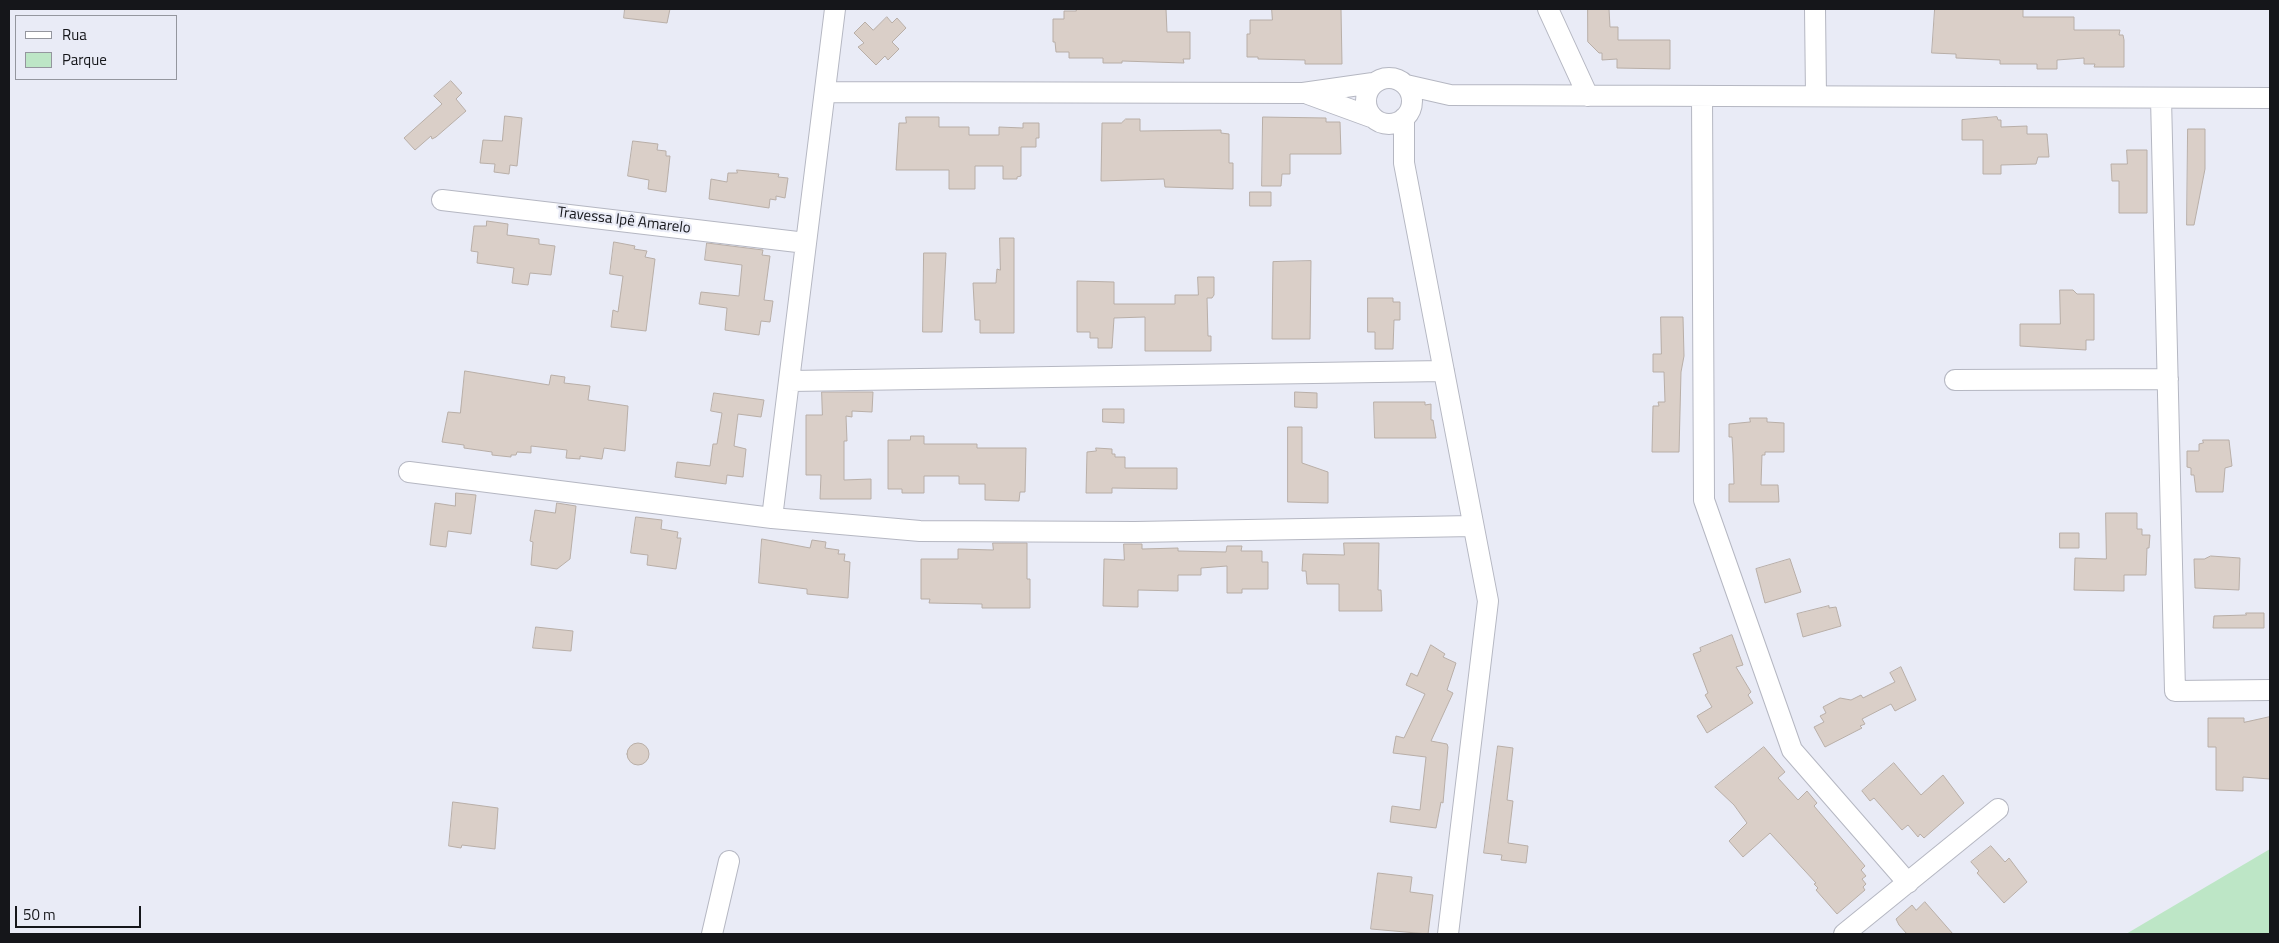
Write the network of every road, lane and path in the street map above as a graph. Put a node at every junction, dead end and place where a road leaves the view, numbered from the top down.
1 (835, 9) edge
2 (1548, 9) edge
3 (1815, 9) edge
4 (1373, 83) junction
5 (1406, 85) junction
6 (825, 92) junction
7 (1303, 93) junction
8 (1450, 95) junction
9 (1588, 96) junction
10 (1702, 96) junction
11 (1816, 96) junction
12 (2161, 98) junction
13 (2270, 98) edge
14 (1408, 113) junction
15 (1377, 120) junction
16 (1404, 163) junction
17 (442, 200) dead end
18 (806, 242) junction
19 (1444, 371) junction
20 (2168, 378) junction
21 (1955, 380) dead end
22 (790, 381) junction
23 (409, 472) dead end
24 (772, 518) junction
25 (1473, 526) junction
26 (2270, 690) edge
27 (1998, 809) dead end
28 (729, 861) dead end
29 (1908, 883) junction
30 (712, 934) edge
31 (1448, 934) edge
32 (1844, 934) edge

1 - 6 street
2 - 9 street
3 - 11 street
4 - 5 street
4 - 7 street
4 - 15 street
5 - 8 street
5 - 14 street
6 - 7 street
6 - 18 street
7 - 15 street
8 - 9 street
8 - 14 street
9 - 10 street
10 - 11 street
10 - 29 street
11 - 12 street
12 - 13 street
12 - 20 street
14 - 15 street
14 - 16 street
15 - 16 street
16 - 19 street
17 - 18 street, Travessa Ipê Amarelo
18 - 22 street
19 - 22 street
19 - 25 street
20 - 21 street
20 - 26 street
22 - 24 street
23 - 24 street
24 - 25 street
25 - 31 street
27 - 29 street
28 - 30 street
29 - 32 street

